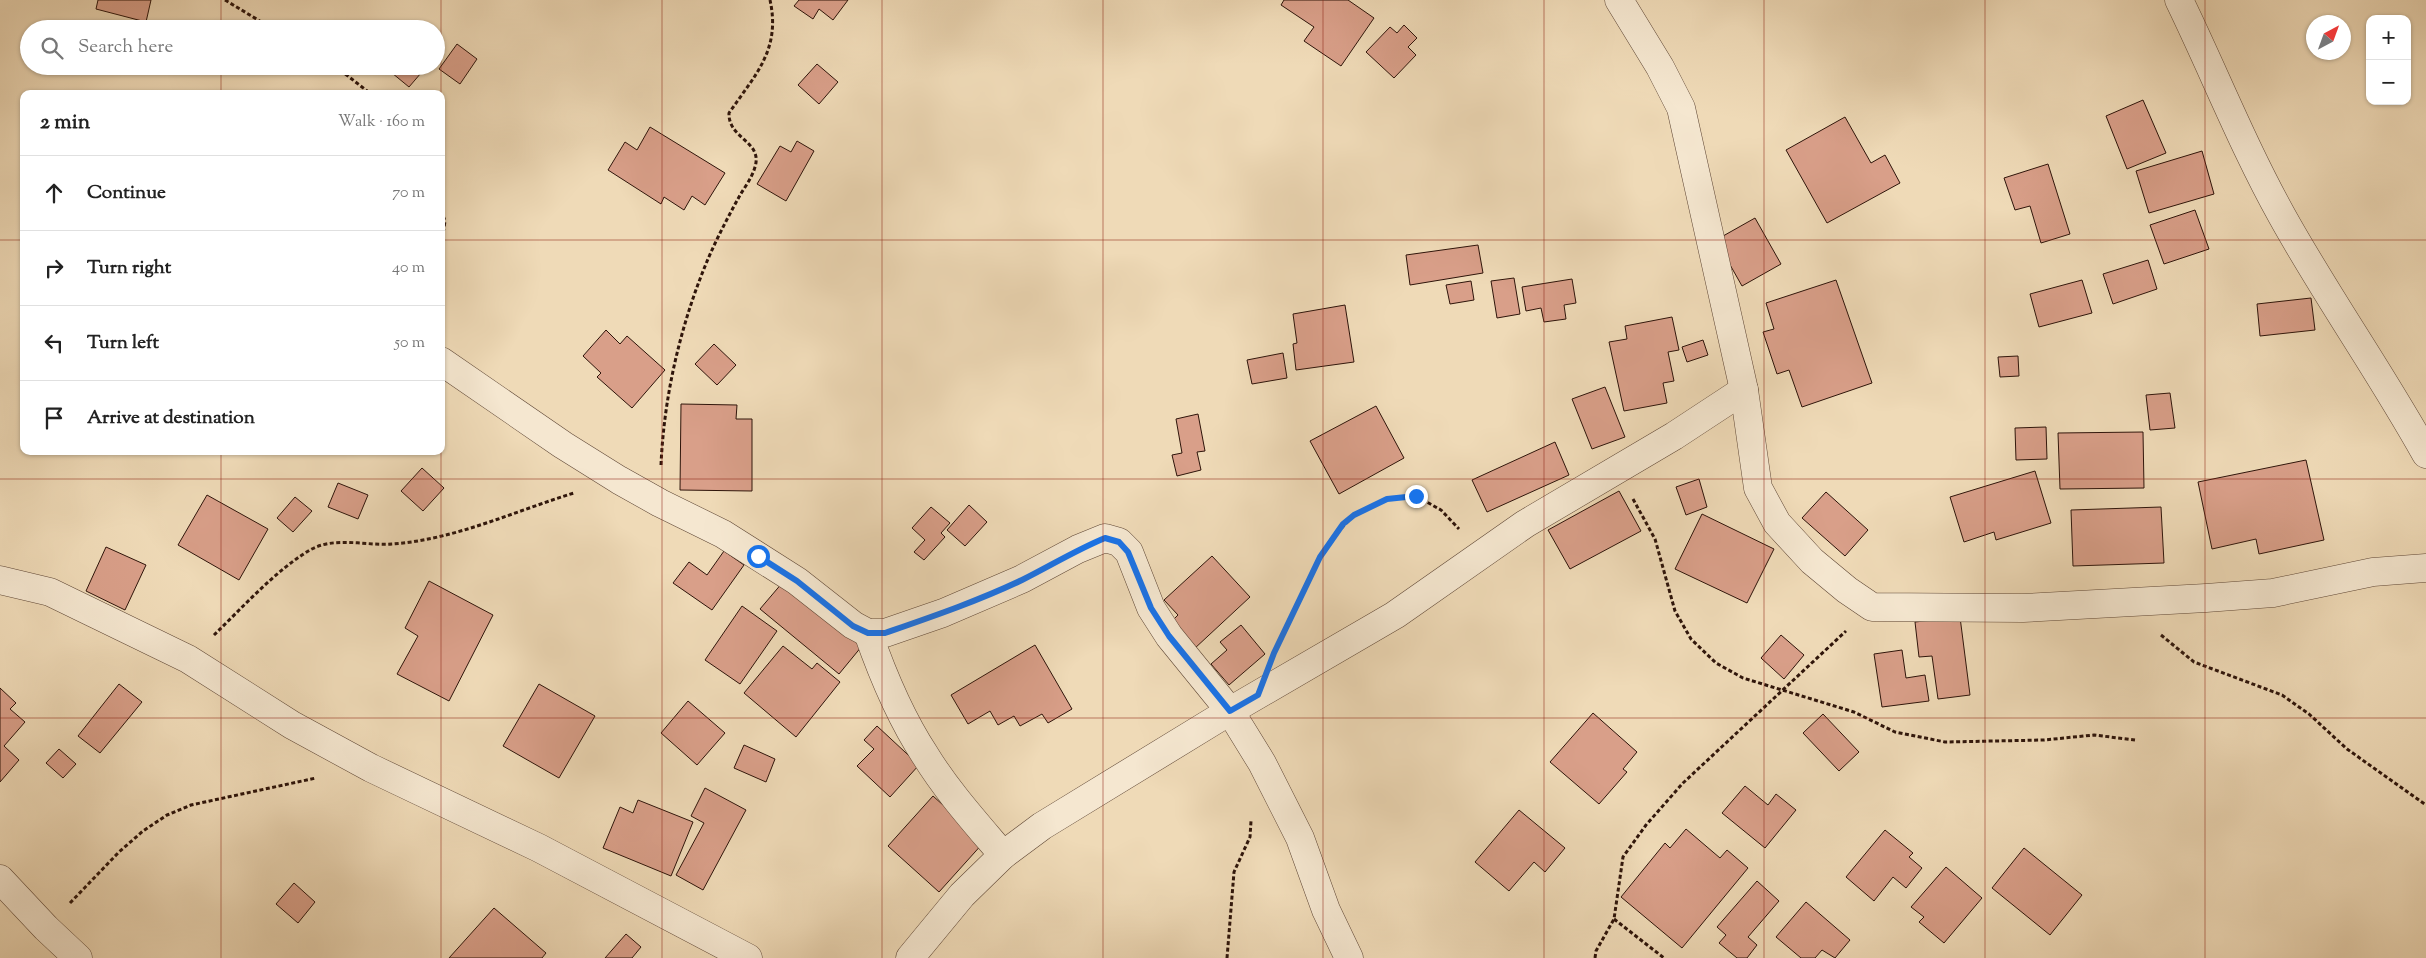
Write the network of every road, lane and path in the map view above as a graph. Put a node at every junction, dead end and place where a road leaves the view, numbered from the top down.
1 (225, 0) edge
2 (770, 0) edge
3 (1618, 0) edge
4 (2179, 0) edge
5 (258, 20) edge
6 (347, 75) edge
7 (366, 90) edge
8 (445, 364) edge
9 (1744, 390) junction
10 (2426, 454) edge
11 (1616, 471) junction
12 (619, 480) junction
13 (660, 503) junction
14 (1480, 556) junction
15 (2426, 568) edge
16 (0, 580) edge
17 (2126, 603) junction
18 (1872, 607) junction
19 (868, 633) junction
20 (1278, 644) dead end
21 (188, 659) junction
22 (1782, 690) junction
23 (1230, 711) junction
24 (2135, 740) dead end
25 (371, 768) junction
26 (2426, 805) edge
27 (1250, 813) dead end
28 (1003, 855) junction
29 (0, 879) edge
30 (1614, 919) junction
31 (46, 928) junction
32 (78, 958) edge
33 (748, 958) edge
34 (910, 958) edge
35 (1227, 958) edge
36 (1349, 958) edge
37 (1595, 958) edge
38 (1664, 958) edge

1 - 5 path
2 - 13 path
3 - 9 street
4 - 10 street
6 - 7 path
8 - 12 street
9 - 11 street
9 - 18 street
11 - 14 street
11 - 22 path
12 - 13 street
12 - 21 path
13 - 19 street
14 - 20 path
14 - 23 street
15 - 17 street
16 - 21 street
17 - 18 street
17 - 26 path
18 - 22 path
19 - 23 street
19 - 28 street
21 - 25 street
22 - 24 path
22 - 30 path
23 - 28 street
23 - 36 street
25 - 31 path
25 - 33 street
27 - 35 path
28 - 34 street
29 - 31 street
30 - 37 path
30 - 38 path
31 - 32 street

